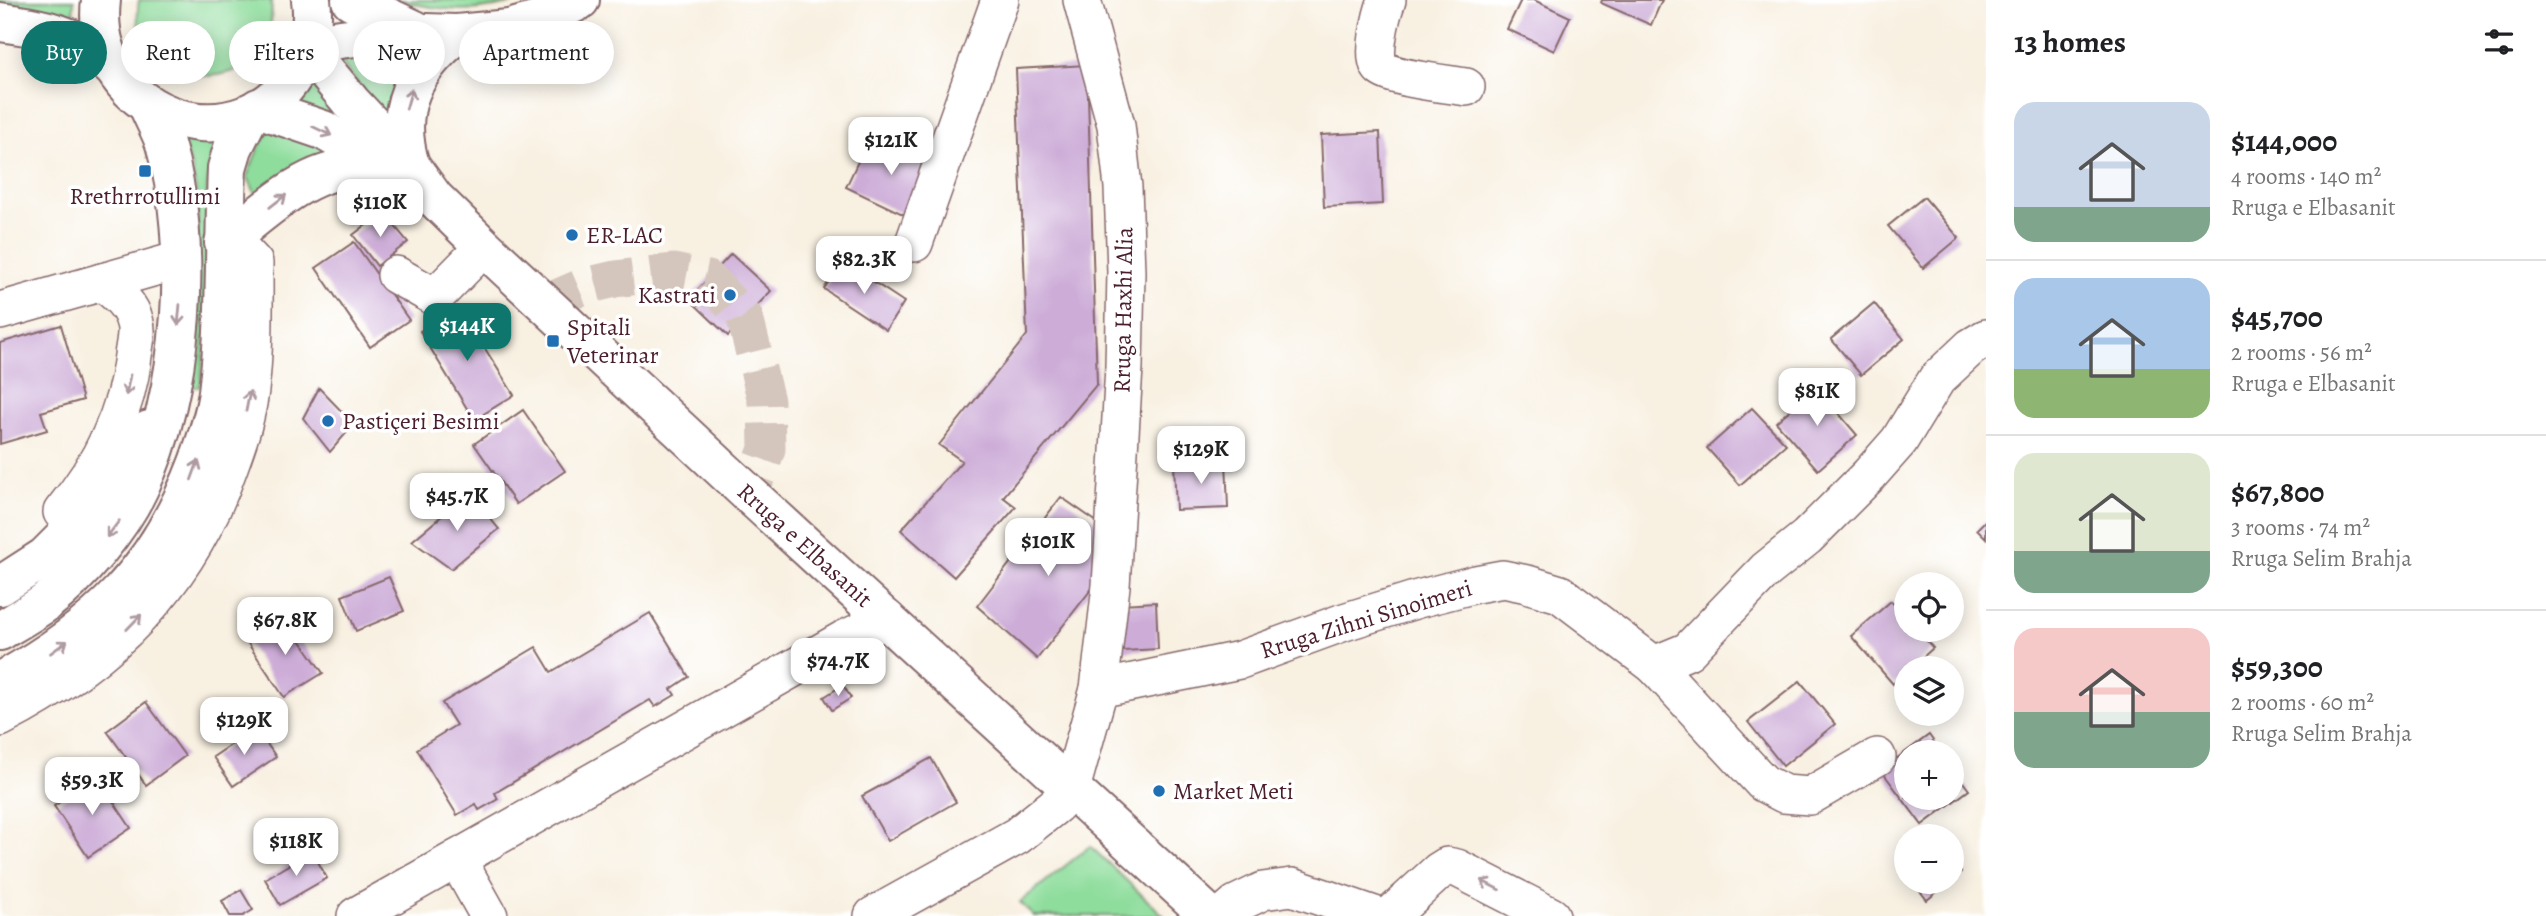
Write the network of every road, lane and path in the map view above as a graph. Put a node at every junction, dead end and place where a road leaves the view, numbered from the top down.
1 (101, 0) edge
2 (310, 0) edge
3 (351, 0) edge
4 (580, 0) edge
5 (1000, 0) edge
6 (1082, 0) edge
7 (1387, 0) edge
8 (312, 21) edge
9 (396, 21) edge
10 (0, 22) edge
11 (445, 33) edge
12 (457, 34) junction
13 (113, 68) junction
14 (287, 84) edge
15 (337, 84) edge
16 (1466, 87) dead end
17 (148, 105) junction
18 (255, 110) junction
19 (402, 172) junction
20 (223, 243) junction
21 (914, 243) dead end
22 (484, 247) junction
23 (180, 260) junction
24 (396, 275) dead end
25 (102, 282) junction
26 (0, 311) edge
27 (1986, 338) edge
28 (166, 410) junction
29 (0, 578) edge
30 (0, 586) edge
31 (887, 619) junction
32 (0, 631) edge
33 (1654, 665) junction
34 (0, 682) edge
35 (1099, 688) junction
36 (0, 718) edge
37 (1877, 757) dead end
38 (1071, 789) junction
39 (457, 859) junction
40 (356, 916) edge
41 (489, 916) edge
42 (873, 916) edge
43 (1210, 916) edge
44 (1223, 916) edge
45 (1377, 916) edge
46 (1390, 916) edge
47 (1551, 916) edge

1 - 13 main road
2 - 8 main road
3 - 9 main road
4 - 12 main road
5 - 21 street
6 - 35 street, Rruga Haxhi Alia
7 - 16 street
10 - 13 main road
11 - 12 main road
19 -> 12 main road
13 - 17 main road
14 - 18 main road
15 - 19 main road, Rruga e Elbasanit
17 - 18 main road
17 - 23 main road
18 -> 19 main road, Rruga e Elbasanit
18 - 20 main road
20 -> 19 main road
19 - 22 main road, Rruga e Elbasanit
34 -> 20 main road
36 -> 20 street
22 - 24 street
22 - 31 main road, Rruga e Elbasanit
23 - 25 street
23 -> 28 main road
25 - 26 street
25 -> 29 street
27 - 33 street
28 - 30 main road
28 -> 32 main road
31 - 38 main road, Rruga e Elbasanit
31 - 39 street
33 - 35 street, Rruga Zihni Sinoimeri
33 - 37 street, Rruga Zihni Sinoimeri
35 - 38 street, Rruga Haxhi Alia
38 - 42 street
38 - 43 main road, Rruga e Elbasanit
39 - 40 street
39 - 41 street
44 - 45 street
47 -> 46 street

